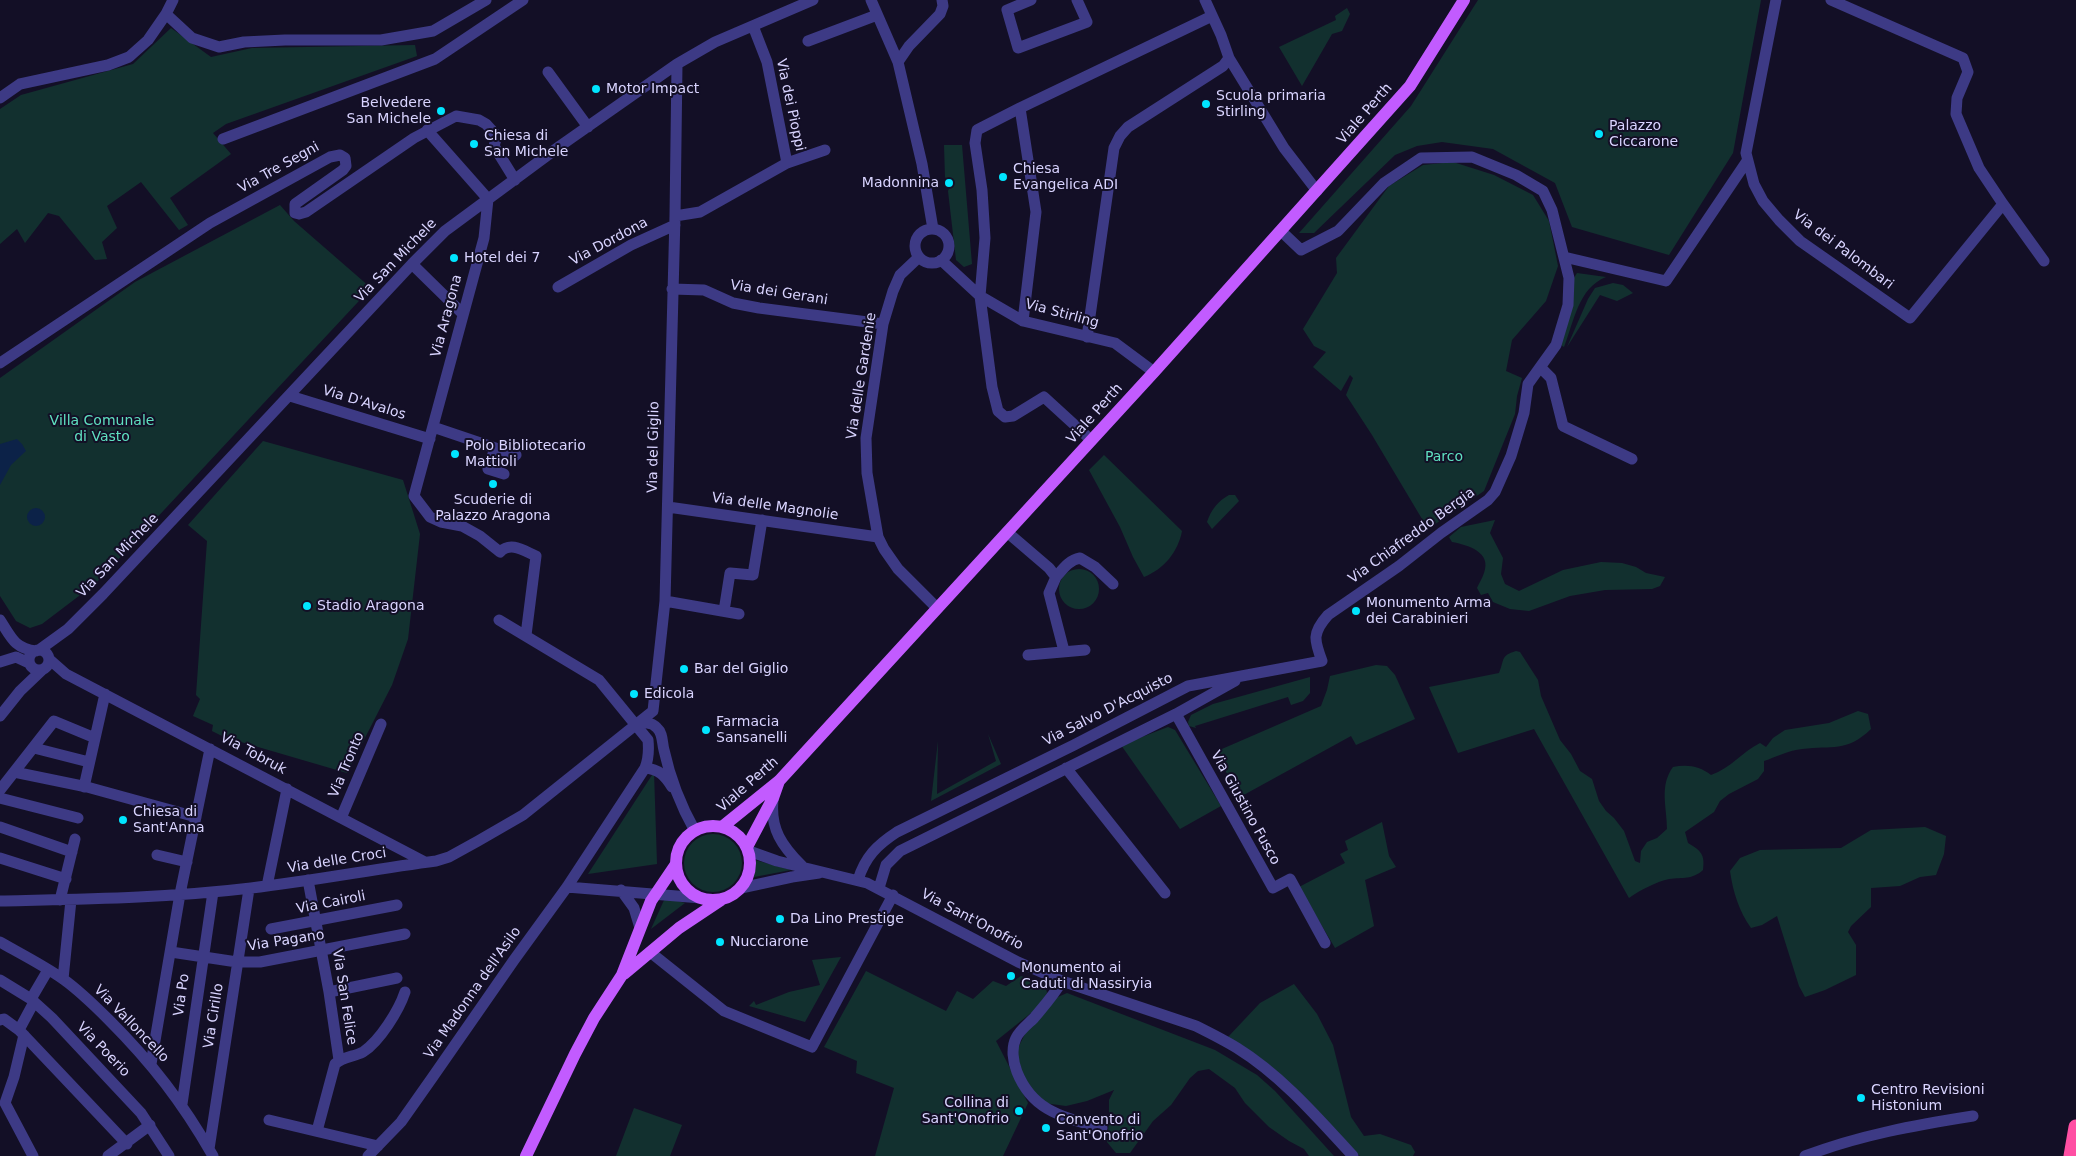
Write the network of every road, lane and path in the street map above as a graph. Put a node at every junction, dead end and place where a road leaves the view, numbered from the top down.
1 (173, 0) edge
2 (486, 0) edge
3 (523, 0) edge
4 (813, 0) edge
5 (871, 0) edge
6 (942, 0) edge
7 (1031, 0) edge
8 (1077, 0) edge
9 (1205, 0) edge
10 (1464, 0) edge
11 (1776, 0) edge
12 (1831, 0) edge
13 (166, 14) junction
14 (877, 15) junction
15 (1212, 16) junction
16 (753, 26) junction
17 (808, 41) dead end
18 (1229, 58) junction
19 (898, 62) junction
20 (677, 64) junction
21 (548, 72) dead end
22 (0, 98) edge
23 (1020, 108) junction
24 (588, 127) junction
25 (427, 130) junction
26 (223, 139) dead end
27 (825, 150) dead end
28 (1747, 160) junction
29 (787, 163) junction
30 (515, 180) junction
31 (1317, 191) junction
32 (488, 199) junction
33 (2002, 204) junction
34 (675, 220) junction
35 (933, 229) junction
36 (1280, 231) junction
37 (919, 257) junction
38 (1564, 257) junction
39 (941, 260) junction
40 (2044, 261) dead end
41 (412, 264) junction
42 (558, 286) dead end
43 (672, 289) junction
44 (980, 296) junction
45 (462, 314) junction
46 (1023, 321) junction
47 (883, 324) junction
48 (1088, 337) junction
49 (0, 363) edge
50 (1541, 368) junction
51 (1154, 372) junction
52 (290, 396) junction
53 (433, 427) junction
54 (430, 439) junction
55 (1092, 440) junction
56 (495, 448) junction
57 (516, 454) dead end
58 (1632, 459) dead end
59 (504, 474) dead end
60 (668, 507) junction
61 (762, 520) junction
62 (1007, 532) junction
63 (878, 536) junction
64 (1056, 577) junction
65 (1113, 584) dead end
66 (665, 601) junction
67 (937, 608) junction
68 (724, 611) junction
69 (738, 614) dead end
70 (0, 620) edge
71 (498, 620) dead end
72 (68, 629) junction
73 (526, 635) junction
74 (13, 641) junction
75 (37, 650) junction
76 (1085, 650) dead end
77 (1064, 651) junction
78 (1028, 655) dead end
79 (4, 659) edge
80 (30, 664) junction
81 (46, 664) junction
82 (1247, 674) junction
83 (30, 678) junction
84 (1194, 686) junction
85 (105, 694) junction
86 (1201, 699) junction
87 (1176, 714) junction
88 (0, 716) edge
89 (381, 724) dead end
90 (635, 725) junction
91 (95, 738) junction
92 (34, 748) junction
93 (210, 749) junction
94 (90, 762) junction
95 (645, 768) junction
96 (1066, 768) junction
97 (14, 772) junction
98 (1006, 778) junction
99 (779, 781) junction
100 (86, 787) junction
101 (287, 789) junction
102 (0, 790) edge
103 (1014, 794) junction
104 (679, 796) junction
105 (0, 798) edge
106 (773, 798) junction
107 (196, 817) junction
108 (78, 818) dead end
109 (341, 818) junction
110 (0, 827) edge
111 (722, 827) junction
112 (695, 831) junction
113 (75, 839) dead end
114 (748, 849) junction
115 (72, 852) junction
116 (158, 855) dead end
117 (0, 858) edge
118 (186, 862) junction
119 (425, 862) junction
120 (676, 864) junction
121 (804, 867) junction
122 (824, 873) junction
123 (66, 879) junction
124 (308, 880) junction
125 (858, 880) junction
126 (267, 886) junction
127 (567, 887) junction
128 (741, 888) junction
129 (879, 888) junction
130 (249, 889) junction
131 (621, 890) junction
132 (214, 892) junction
133 (656, 893) junction
134 (1165, 893) dead end
135 (180, 894) junction
136 (893, 895) junction
137 (701, 898) junction
138 (722, 899) junction
139 (66, 900) junction
140 (0, 901) edge
141 (397, 906) dead end
142 (316, 921) junction
143 (640, 928) junction
144 (271, 930) dead end
145 (405, 934) dead end
146 (0, 942) edge
147 (1325, 943) dead end
148 (322, 951) junction
149 (171, 952) junction
150 (650, 952) junction
151 (202, 957) junction
152 (237, 962) junction
153 (48, 970) junction
154 (622, 975) junction
155 (397, 978) dead end
156 (63, 979) junction
157 (0, 980) edge
158 (1062, 981) junction
159 (329, 992) junction
160 (405, 992) dead end
161 (32, 1000) junction
162 (2, 1020) edge
163 (22, 1032) junction
164 (339, 1060) junction
165 (151, 1064) junction
166 (2, 1104) edge
167 (182, 1104) junction
168 (1974, 1116) dead end
169 (269, 1120) dead end
170 (150, 1125) junction
171 (2076, 1127) edge
172 (1102, 1128) dead end
173 (316, 1131) junction
174 (127, 1144) junction
175 (1342, 1144) junction
176 (378, 1146) junction
177 (211, 1152) edge
178 (33, 1156) edge
179 (108, 1156) edge
180 (169, 1156) edge
181 (368, 1156) edge
182 (526, 1156) edge
183 (1345, 1156) edge
184 (1353, 1156) edge
185 (1805, 1156) edge
186 (2071, 1156) edge

1 - 13 street
2 - 13 street
3 - 26 street
4 - 16 street, Via San Michele
5 - 14 street
6 - 19 street
7 - 8 street
9 - 15 street
10 - 31 main road, Viale Perth
11 - 28 street, Via dei Palombari
12 - 33 street
13 - 22 street
14 - 17 street
14 - 19 street
15 - 18 street
15 - 23 street
16 - 20 street, Via San Michele
16 - 29 street, Via dei Pioppi
18 - 31 street
18 - 48 street
19 - 35 street
20 - 24 street, Via San Michele
20 - 34 street, Via del Giglio
21 - 24 street
23 - 44 street
23 - 46 street
24 - 30 street, Via San Michele
25 - 30 street
25 - 32 street
25 - 49 street, Via Tre Segni
27 - 29 street, Via Dordona
28 - 33 street, Via dei Palombari
28 - 38 street
29 - 34 street, Via Dordona
30 - 32 street, Via San Michele
31 - 36 main road, Viale Perth
32 - 41 street, Via San Michele
32 - 45 street, Via Aragona
33 - 40 street
34 - 42 street, Via Dordona
34 - 43 street, Via del Giglio
35 - 37 street
35 - 39 street
36 - 38 street, Via Chiafreddo Bergia
36 - 51 main road, Viale Perth
37 - 39 street
37 - 47 street, Via delle Gardenie
38 - 50 street, Via Chiafreddo Bergia
39 - 44 street, Via Stirling
41 - 45 street
41 - 52 street, Via San Michele
43 - 47 street, Via dei Gerani
43 - 60 street, Via del Giglio
44 - 46 street, Via Stirling
44 - 55 street
45 - 53 street, Via Aragona
46 - 48 street, Via Stirling
47 - 63 street, Via delle Gardenie
48 - 51 street, Via Stirling
50 - 58 street
50 - 82 street, Via Chiafreddo Bergia
51 - 55 main road, Viale Perth
52 - 54 street, Via D'Avalos
52 - 72 street, Via San Michele
53 - 54 street, Via Aragona
53 - 56 street
54 - 73 street, Via Aragona
55 - 62 main road, Viale Perth
56 - 57 street
56 - 59 street
60 - 61 street, Via delle Magnolie
60 - 66 street, Via del Giglio
61 - 63 street, Via delle Magnolie
61 - 68 street
62 - 64 street
62 - 67 main road, Viale Perth
63 - 67 street, Via delle Gardenie
64 - 65 street
64 - 77 street
66 - 68 street
66 - 90 street, Via del Giglio
67 - 99 main road, Viale Perth
68 - 69 street
70 - 74 street
71 - 73 street
72 - 75 street, Via San Michele
72 - 81 street, Via San Michele
73 - 90 street
74 - 75 street
74 - 79 street
75 - 80 street
75 - 81 street
76 - 77 street
77 - 78 street
79 - 80 street
80 - 81 street
80 - 83 street
81 - 83 street
81 - 85 street, Via Tobruk
82 - 84 street
82 - 86 street
83 - 88 street
84 - 86 street, Via Salvo D'Acquisto
84 - 98 street, Via Salvo D'Acquisto
85 - 91 street
85 - 93 street, Via Tobruk
86 - 87 street
87 - 96 street
87 - 147 street, Via Giustino Fusco
89 - 109 street, Via Tronto
90 - 95 street
90 - 104 street
90 - 119 street, Via delle Croci
91 - 92 street
91 - 94 street
92 - 94 street
92 - 97 street
93 - 101 street, Via Tobruk
93 - 107 street
94 - 100 street
95 - 104 street
95 - 127 street
96 - 103 street
96 - 134 street
97 - 100 street
97 - 102 street
98 - 103 street
98 - 125 street, Via Salvo D'Acquisto
99 - 106 main road, Viale Perth
99 - 111 main road, Viale Perth
100 - 107 street
101 - 109 street, Via Tobruk
101 - 126 street
103 - 129 street
104 - 112 street
105 - 108 street
106 - 114 main road, Viale Perth
106 - 121 street, Via Sant'Onofrio
107 - 118 street
109 - 119 street, Via Tobruk
110 - 115 street
111 - 112 main road
111 - 114 main road
112 - 120 main road
113 - 115 street
114 - 121 street, Via Sant'Onofrio
114 - 128 main road
115 - 123 street
116 - 118 street
117 - 123 street
118 - 135 street
119 - 124 street, Via delle Croci
120 - 133 main road
120 - 137 main road
121 - 122 street, Via Sant'Onofrio
122 - 125 street, Via Sant'Onofrio
122 - 128 street, Via Sant'Onofrio
123 - 139 street
124 - 126 street, Via delle Croci
124 - 142 street, Via San Felice
125 - 129 street, Via Sant'Onofrio
126 - 130 street, Via delle Croci
127 - 131 street
127 - 176 street, Via Madonna dell'Asilo
128 - 138 main road
129 - 136 street, Via Sant'Onofrio
130 - 132 street, Via delle Croci
130 - 152 street, Via Cirillo
131 - 133 street
131 - 143 street
132 - 135 street, Via delle Croci
132 - 151 street, Via Po
133 - 137 street
133 - 143 main road
135 - 139 street, Via delle Croci
135 - 149 street
136 - 150 street
136 - 158 street, Via Sant'Onofrio
137 - 138 main road
138 - 150 main road
139 - 140 street, Via delle Croci
139 - 156 street
141 - 142 street, Via Cairoli
142 - 144 street, Via Cairoli
142 - 148 street, Via San Felice
143 - 154 main road
145 - 148 street, Via Pagano
146 - 153 street, Via Valloncello
148 - 152 street, Via Pagano
148 - 159 street, Via San Felice
149 - 151 street, Via Pagano
149 - 165 street
150 - 154 main road
151 - 152 street, Via Pagano
151 - 167 street, Via Po
152 - 177 street, Via Cirillo
153 - 156 street, Via Valloncello
153 - 161 street
154 - 182 main road
155 - 159 street
156 - 165 street, Via Valloncello
157 - 161 street, Via Poerio
158 - 172 street
158 - 175 street, Via Sant'Onofrio
159 - 164 street, Via San Felice
160 - 164 street
161 - 163 street
161 - 170 street, Via Poerio
162 - 163 street
163 - 166 street
163 - 174 street
164 - 173 street
165 - 167 street, Via Valloncello
166 - 178 street
167 - 177 street, Via Valloncello
168 - 185 street
169 - 173 street
170 - 174 street
170 - 180 street, Via Poerio
171 - 186 highway
173 - 176 street
174 - 179 street
175 - 183 street
175 - 184 street, Via Sant'Onofrio
176 - 181 street, Via Madonna dell'Asilo

